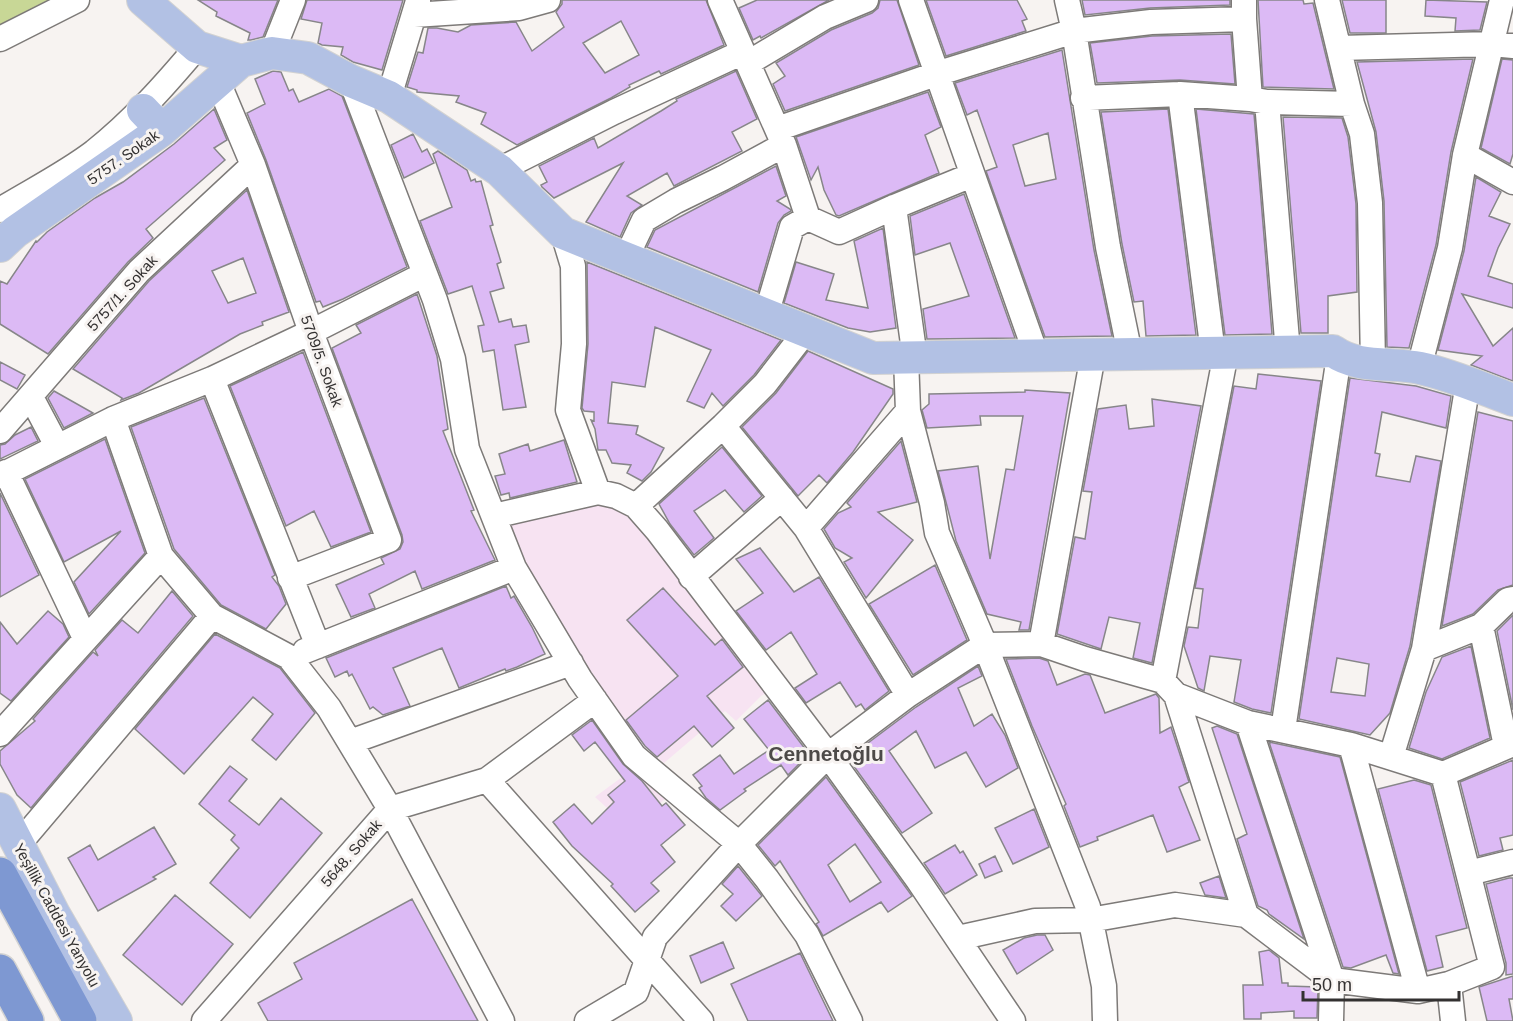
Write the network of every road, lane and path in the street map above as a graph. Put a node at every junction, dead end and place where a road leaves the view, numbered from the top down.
1 (77, 0) edge
2 (143, 0) edge
3 (293, 0) edge
4 (548, 0) edge
5 (720, 0) edge
6 (866, 0) edge
7 (911, 0) edge
8 (1067, 0) edge
9 (1327, 0) edge
10 (1502, 0) edge
11 (416, 8) edge
12 (1244, 10) edge
13 (1074, 31) junction
14 (0, 39) edge
15 (1503, 45) edge
16 (197, 47) junction
17 (1339, 48) junction
18 (272, 53) junction
19 (746, 58) junction
20 (229, 71) junction
21 (936, 74) junction
22 (351, 81) junction
23 (1180, 94) junction
24 (390, 97) junction
25 (1083, 98) junction
26 (1259, 100) junction
27 (1352, 104) junction
28 (153, 120) junction
29 (781, 137) junction
30 (1465, 155) junction
31 (253, 165) junction
32 (499, 170) junction
33 (972, 175) junction
34 (1513, 182) edge
35 (894, 207) junction
36 (0, 210) edge
37 (808, 218) junction
38 (563, 233) junction
39 (0, 246) edge
40 (626, 258) junction
41 (425, 274) junction
42 (766, 315) junction
43 (806, 331) junction
44 (311, 332) junction
45 (1288, 352) junction
46 (1219, 353) junction
47 (1130, 354) junction
48 (1093, 355) junction
49 (1339, 356) junction
50 (1037, 357) junction
51 (910, 358) junction
52 (1373, 364) junction
53 (1419, 368) junction
54 (212, 379) junction
55 (1468, 383) junction
56 (31, 397) junction
57 (1513, 400) edge
58 (908, 411) junction
59 (113, 419) junction
60 (723, 426) junction
61 (0, 431) edge
62 (57, 446) junction
63 (3, 474) edge
64 (597, 492) junction
65 (782, 498) junction
66 (636, 506) junction
67 (494, 516) junction
68 (806, 528) junction
69 (161, 556) junction
70 (514, 568) junction
71 (691, 577) junction
72 (290, 578) junction
73 (1513, 599) edge
74 (212, 616) junction
75 (1481, 626) junction
76 (85, 638) junction
77 (1041, 644) junction
78 (985, 645) junction
79 (318, 646) junction
80 (1424, 649) junction
81 (289, 657) junction
82 (571, 663) junction
83 (1170, 688) junction
84 (908, 695) junction
85 (595, 700) junction
86 (1248, 723) junction
87 (1282, 730) junction
88 (0, 734) edge
89 (350, 742) junction
90 (1351, 745) junction
91 (1509, 745) edge
92 (828, 755) junction
93 (1391, 757) junction
94 (1443, 774) junction
95 (487, 780) junction
96 (0, 808) edge
97 (390, 809) junction
98 (739, 844) junction
99 (18, 845) junction
100 (1513, 862) edge
101 (1469, 873) junction
102 (0, 874) edge
103 (1246, 915) junction
104 (1090, 920) junction
105 (958, 938) junction
106 (647, 960) junction
107 (1503, 965) edge
108 (0, 971) edge
109 (1332, 980) junction
110 (1449, 984) junction
111 (1418, 991) junction
112 (27, 1021) edge
113 (80, 1021) edge
114 (116, 1021) edge
115 (204, 1021) edge
116 (502, 1021) edge
117 (587, 1021) edge
118 (701, 1021) edge
119 (850, 1021) edge
120 (1013, 1021) edge
121 (1105, 1021) edge
122 (1331, 1021) edge
123 (1453, 1021) edge

1 - 14 street
2 - 16 main road
3 - 18 street
4 - 11 street
5 - 19 street
6 - 19 street
7 - 21 street
8 - 13 street
9 - 17 street
10 - 15 street
11 - 24 street
12 - 13 street
12 - 26 street
13 - 21 street
13 - 25 street
15 - 17 street
15 - 30 street
16 - 20 main road
16 - 28 street
17 - 27 street
18 - 20 main road
18 - 22 main road
19 - 29 street
19 - 32 street
20 - 28 main road, 5757. Sokak
20 - 31 street, 5709/5. Sokak
21 - 29 street
21 - 33 street
22 - 24 main road
22 - 41 street
23 - 25 street
23 - 26 street
23 - 46 street
24 - 32 main road
25 - 47 street
26 - 27 street
26 - 45 street
27 - 52 street
28 - 36 street
28 - 39 main road, 5757. Sokak
29 - 37 street
29 - 40 street
30 - 34 street
30 - 53 street
31 - 44 street, 5709/5. Sokak
31 - 56 street, 5757/1. Sokak
32 - 38 main road
33 - 35 street
33 - 50 street
35 - 37 street
35 - 51 street
37 - 42 street
38 - 40 main road
38 - 64 street
40 - 42 main road
41 - 44 street
41 - 67 street
42 - 43 main road
43 - 51 main road
43 - 60 street
44 - 54 street
44 - 72 street, 5709/5. Sokak
45 - 46 main road
45 - 49 main road
46 - 47 main road
46 - 83 street
47 - 48 main road
48 - 50 main road
48 - 77 street
49 - 52 main road
49 - 87 street
50 - 51 main road
51 - 58 street
52 - 53 main road
53 - 55 main road
54 - 59 street
54 - 72 street
55 - 57 main road
55 - 80 street
56 - 61 street, 5757/1. Sokak
56 - 62 street
58 - 68 street
58 - 78 street
59 - 62 street
59 - 69 street
60 - 65 street
60 - 66 street
62 - 63 street
63 - 76 street
64 - 66 street
64 - 67 street
65 - 68 street
65 - 71 street
66 - 71 street
67 - 70 street
68 - 84 street
69 - 74 street
69 - 76 street
70 - 79 street
70 - 82 street
71 - 92 street
72 - 79 street
73 - 75 street
74 - 81 street
74 - 99 street
75 - 80 street
75 - 91 street
76 - 88 street
77 - 78 street
77 - 83 street
78 - 84 street
78 - 104 street
79 - 81 street
80 - 93 street
81 - 89 street
82 - 85 street
82 - 89 street
83 - 86 street
83 - 103 street
84 - 92 street
85 - 95 street, 5648. Sokak
85 - 98 street
86 - 87 street
86 - 109 street
87 - 90 street
89 - 97 street
90 - 93 street
90 - 111 street
91 - 94 street
92 - 98 street
92 - 105 street
93 - 94 street
94 - 101 street
95 - 97 street, 5648. Sokak
95 - 106 street
96 - 99 main road, Yeşillik Caddesi Yanyolu
97 - 115 street, 5648. Sokak
97 - 116 street
98 - 106 street
98 - 119 street
99 - 114 main road, Yeşillik Caddesi Yanyolu
100 - 101 street
101 - 107 street
102 - 113 highway
103 - 104 street
103 - 109 street
104 - 105 street
104 - 121 street
105 - 120 street
106 - 117 street
106 - 118 street
107 - 110 street
108 - 112 highway
109 - 111 street
109 - 122 street
110 - 111 street
110 - 123 street

